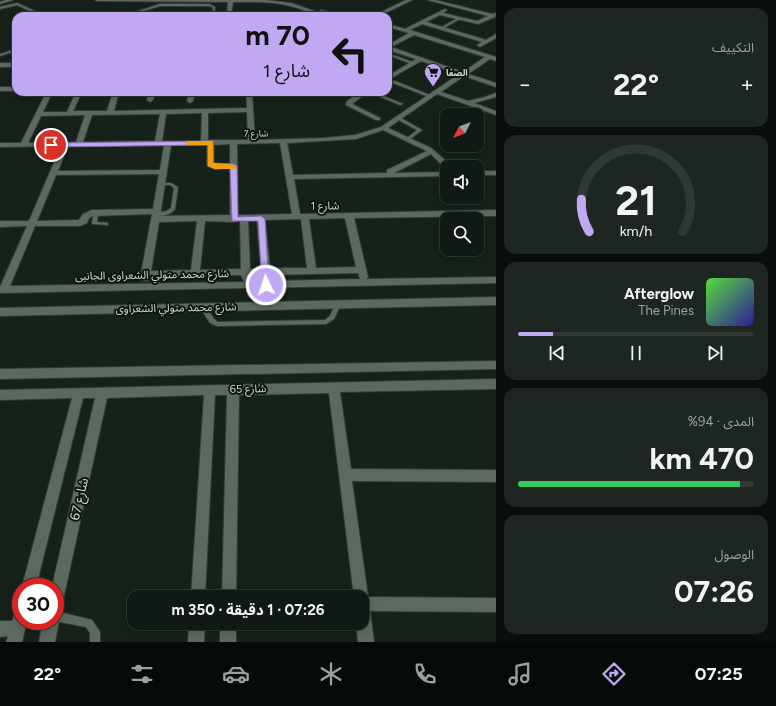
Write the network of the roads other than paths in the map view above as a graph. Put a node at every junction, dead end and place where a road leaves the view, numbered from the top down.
1 (97, 0) edge
2 (163, 0) edge
3 (230, 0) edge
4 (282, 0) edge
5 (410, 0) edge
6 (430, 0) edge
7 (2, 2) edge
8 (11, 3) edge
9 (452, 6) junction
10 (0, 8) edge
11 (34, 12) edge
12 (139, 12) edge
13 (213, 12) edge
14 (230, 12) edge
15 (314, 12) edge
16 (324, 12) edge
17 (384, 12) edge
18 (439, 13) junction
19 (495, 15) edge
20 (459, 18) junction
21 (421, 22) junction
22 (392, 26) edge
23 (441, 28) junction
24 (406, 31) junction
25 (414, 34) junction
26 (496, 36) edge
27 (392, 40) edge
28 (485, 42) junction
29 (392, 47) edge
30 (392, 49) edge
31 (12, 51) edge
32 (470, 51) junction
33 (0, 55) edge
34 (392, 55) edge
35 (489, 57) junction
36 (420, 59) junction
37 (496, 59) edge
38 (413, 63) junction
39 (0, 65) edge
40 (12, 65) edge
41 (464, 74) junction
42 (392, 75) edge
43 (394, 82) dead end
44 (496, 85) edge
45 (0, 89) edge
46 (12, 89) edge
47 (437, 92) junction
48 (496, 95) edge
49 (46, 96) edge
50 (77, 96) edge
51 (115, 96) edge
52 (151, 96) edge
53 (191, 96) edge
54 (249, 96) edge
55 (359, 96) edge
56 (381, 96) edge
57 (430, 96) junction
58 (150, 100) dead end
59 (190, 101) dead end
60 (470, 102) junction
61 (401, 104) dead end
62 (250, 110) junction
63 (205, 111) junction
64 (163, 112) junction
65 (89, 113) junction
66 (110, 113) junction
67 (496, 113) edge
68 (39, 114) junction
69 (69, 114) junction
70 (398, 118) junction
71 (378, 119) dead end
72 (383, 128) junction
73 (408, 139) junction
74 (283, 141) junction
75 (233, 142) junction
76 (252, 142) junction
77 (158, 143) junction
78 (168, 143) junction
79 (207, 143) junction
80 (79, 144) junction
81 (23, 145) junction
82 (65, 145) junction
83 (1, 147) edge
84 (432, 151) junction
85 (442, 160) edge
86 (233, 166) junction
87 (163, 172) junction
88 (496, 172) edge
89 (53, 173) junction
90 (484, 173) edge
91 (440, 174) edge
92 (383, 175) junction
93 (290, 177) junction
94 (161, 184) junction
95 (96, 213) junction
96 (156, 215) junction
97 (349, 216) junction
98 (495, 216) edge
99 (301, 217) junction
100 (201, 219) junction
101 (234, 219) junction
102 (244, 219) junction
103 (261, 219) junction
104 (0, 224) edge
105 (32, 224) junction
106 (106, 224) dead end
107 (361, 270) junction
108 (312, 271) junction
109 (246, 272) junction
110 (266, 272) junction
111 (195, 273) junction
112 (146, 274) junction
113 (496, 280) edge
114 (364, 283) junction
115 (246, 284) junction
116 (266, 285) junction
117 (144, 287) junction
118 (2, 290) edge
119 (496, 300) edge
120 (338, 304) junction
121 (203, 307) junction
122 (0, 312) edge
123 (496, 365) edge
124 (0, 374) edge
125 (496, 384) edge
126 (334, 388) junction
127 (210, 390) junction
128 (234, 390) junction
129 (79, 393) junction
130 (102, 393) junction
131 (0, 395) edge
132 (345, 475) junction
133 (496, 476) edge
134 (31, 578) edge
135 (61, 578) edge
136 (198, 590) edge
137 (229, 590) edge
138 (360, 590) edge
139 (369, 604) edge
140 (496, 605) edge
141 (64, 618) edge
142 (0, 629) edge
143 (12, 629) edge
144 (49, 630) edge
145 (197, 630) edge
146 (228, 630) edge
147 (365, 630) edge
148 (47, 642) edge
149 (96, 642) edge
150 (196, 642) edge
151 (228, 642) edge
152 (366, 642) edge

1 - 2 street
2 - 3 street
3 - 14 street
3 - 15 street
4 - 16 street
5 - 17 street
6 - 9 street
7 - 8 street
8 - 10 lane
8 - 11 lane
9 - 18 street
9 - 19 street
12 - 13 lane
18 - 20 street
18 - 21 street
19 - 20 street
20 - 23 lane
21 - 23 street
21 - 24 street
22 - 24 street
23 - 28 street
24 - 25 street
24 - 27 street
25 - 29 street
25 - 32 street
26 - 28 street
28 - 32 street
30 - 36 street
31 - 33 lane
32 - 35 street
34 - 38 lane
35 - 37 street
35 - 41 street, شارع 7
36 - 38 street
36 - 41 street
38 - 42 street
39 - 40 street
41 - 44 street
41 - 47 street, شارع 7
43 - 57 lane
45 - 46 street
47 - 57 street, شارع 7
47 - 60 street
48 - 60 street
49 - 68 street
50 - 69 street
51 - 66 street
52 - 58 street
53 - 59 street
54 - 62 street
55 - 71 street
56 - 61 lane
57 - 70 street, شارع 7
60 - 67 street
62 - 63 street
62 - 76 street
63 - 64 street
63 - 79 street
64 - 66 street
64 - 77 street
65 - 66 street
65 - 69 street
65 - 80 street
68 - 69 street
68 - 81 street
70 - 72 street, شارع 7
70 - 73 lane
72 - 73 street
72 - 74 street, شارع 7
73 - 84 street
74 - 76 street, شارع 7
74 - 93 street
75 - 76 street, شارع 7
75 - 79 street, شارع 7
75 - 86 street
77 - 78 street, شارع 7
77 - 80 street, شارع 7
78 - 79 street, شارع 7
78 - 87 street
79 - 86 street
80 - 82 street, شارع 7
81 - 82 street, شارع 7
81 - 83 street, شارع 7
82 - 89 street
84 - 85 street
84 - 92 street
86 - 101 street
87 - 89 street
87 - 94 street
88 - 90 street
89 - 105 street
91 - 92 street
92 - 93 street
93 - 99 street
94 - 96 street
94 - 96 lane
95 - 96 street, شارع 1
95 - 105 street, شارع 1
95 - 106 lane
96 - 100 street, شارع 1
96 - 112 street
97 - 98 street, شارع 1
97 - 99 street, شارع 1
97 - 107 street
99 - 103 street, شارع 1
99 - 108 street
100 - 101 street, شارع 1
100 - 111 street
101 - 102 street, شارع 1
102 - 103 street, شارع 1
102 - 109 street
103 - 110 street
104 - 105 street, شارع 1
105 - 118 street
107 - 108 street
107 - 114 street
108 - 110 street
109 - 110 street
109 - 111 street
109 - 115 street
110 - 116 street
111 - 112 street
112 - 117 street
113 - 114 street, شارع محمد متولي الشعراوى الجانبى
114 - 116 street, شارع محمد متولي الشعراوى الجانبى
115 - 116 street, شارع محمد متولي الشعراوى الجانبى
115 - 117 street, شارع محمد متولي الشعراوى الجانبى
117 - 118 street, شارع محمد متولي الشعراوى الجانبى
119 - 120 street, شارع محمد متولي الشعراوى
120 - 121 street, شارع محمد متولي الشعراوى
120 - 121 lane
121 - 122 street, شارع محمد متولي الشعراوى
123 - 124 street
125 - 126 street, شارع 65
126 - 128 street, شارع 65
126 - 132 street
127 - 128 street, شارع 65
127 - 130 street, شارع 65
127 - 136 street
128 - 137 street
129 - 130 street, شارع 65
129 - 131 street, شارع 65
129 - 134 street
130 - 135 street, شارع 67
132 - 133 street
132 - 138 street
139 - 140 street
141 - 149 lane
142 - 143 street
144 - 148 street
145 - 150 street
146 - 151 street
147 - 152 street

